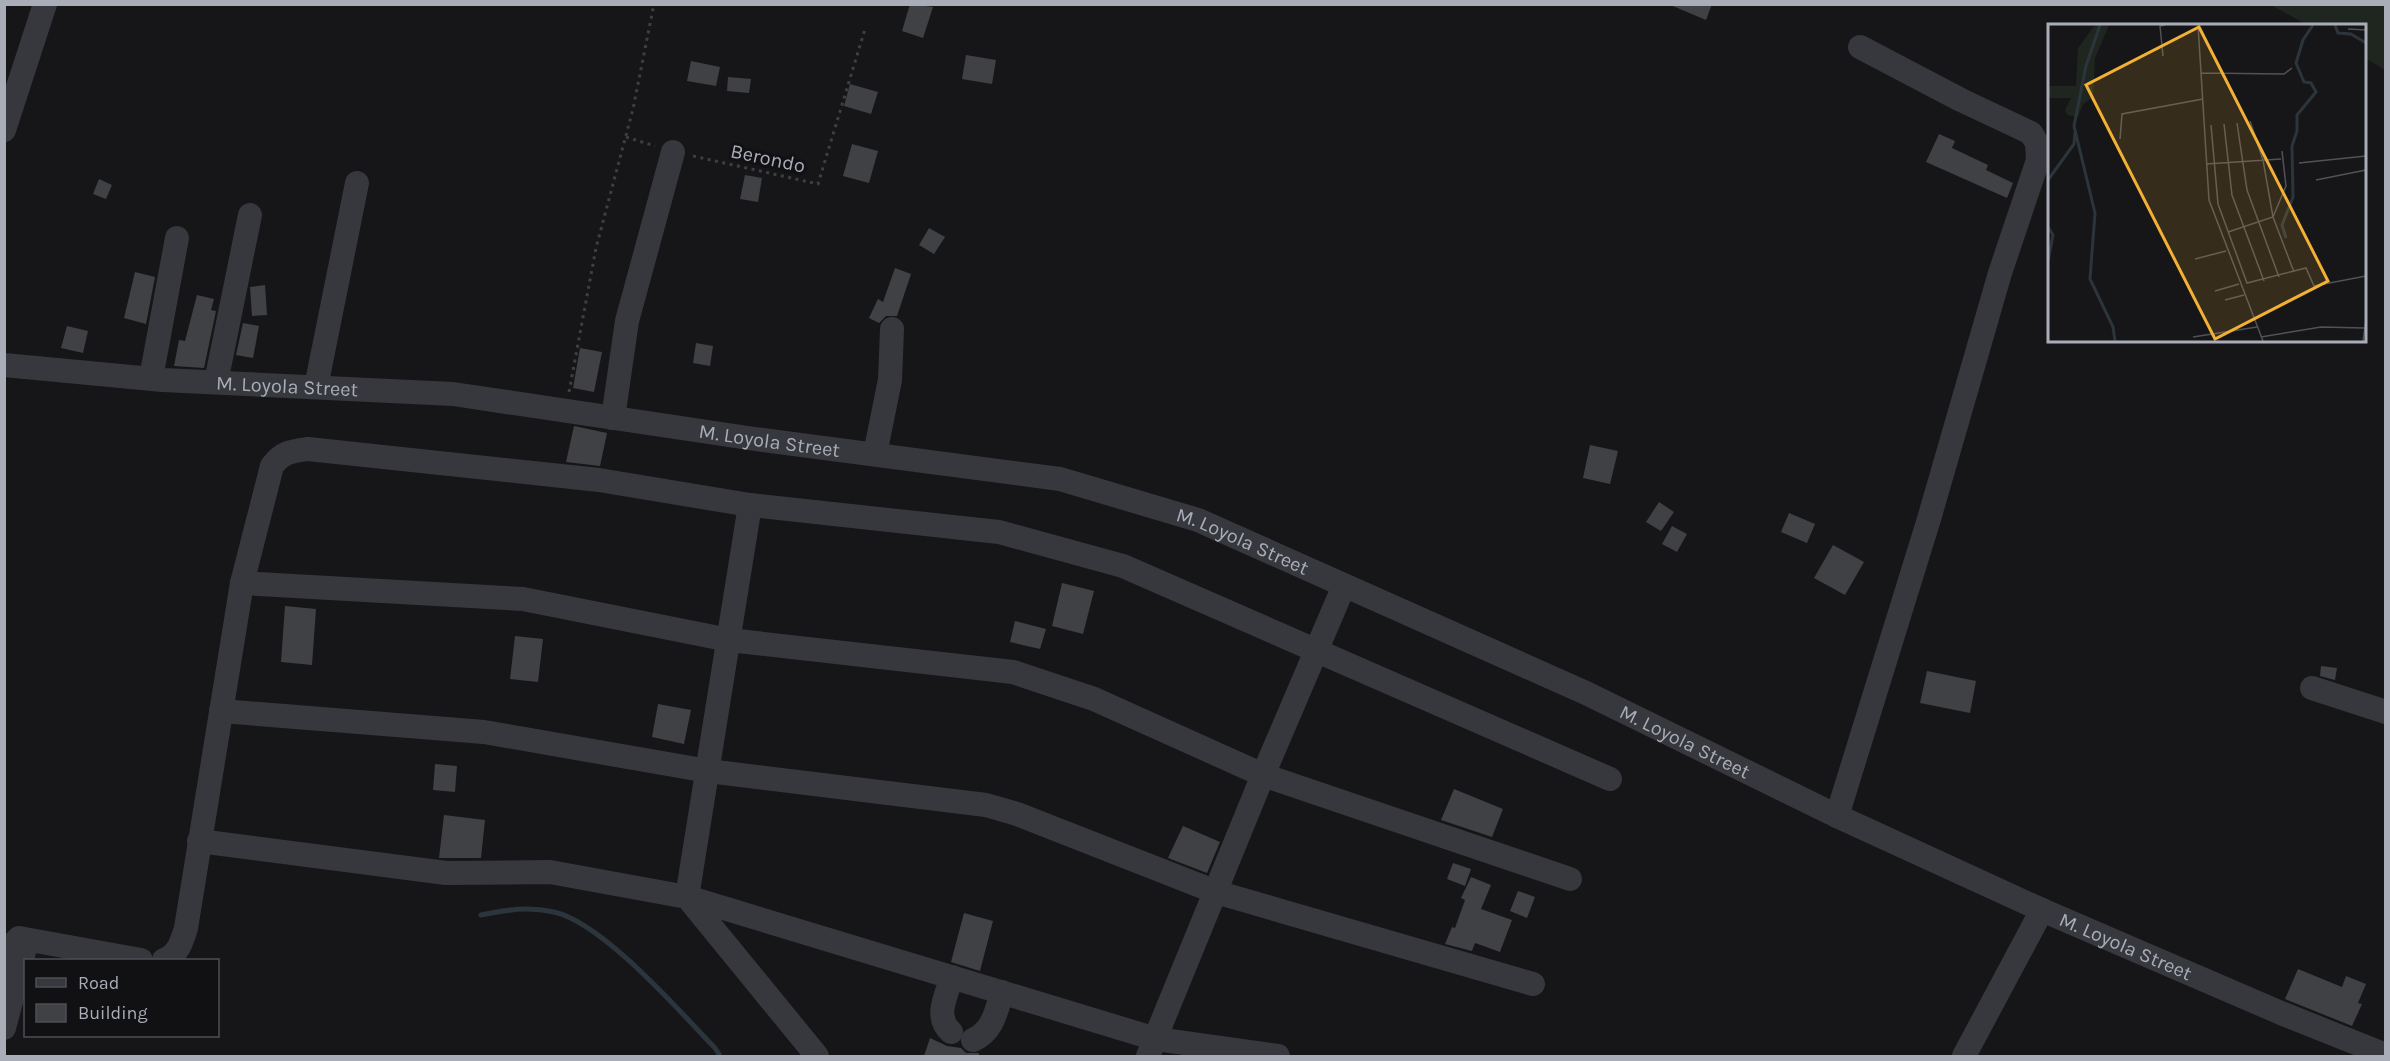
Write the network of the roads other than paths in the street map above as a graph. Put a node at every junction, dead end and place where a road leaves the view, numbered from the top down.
1 (45, 4) edge
2 (1860, 47) dead end
3 (4, 130) edge
4 (674, 152) road end
5 (357, 183) dead end
6 (250, 215) dead end
7 (177, 238) dead end
8 (892, 329) dead end
9 (4, 365) edge
10 (151, 378) junction
11 (216, 382) junction
12 (316, 387) junction
13 (613, 418) junction
14 (875, 454) junction
15 (750, 505) junction
16 (242, 582) junction
17 (1340, 596) dead end
18 (729, 640) junction
19 (1317, 650) junction
20 (2312, 688) dead end
21 (221, 711) junction
22 (2385, 711) edge
23 (708, 771) junction
24 (1263, 775) junction
25 (1610, 779) dead end
26 (1837, 816) junction
27 (199, 841) junction
28 (1570, 879) dead end
29 (1216, 892) junction
30 (687, 897) junction
31 (2042, 910) junction
32 (23, 939) junction
33 (135, 959) edge
34 (168, 959) edge
35 (4, 972) edge
36 (952, 977) junction
37 (1533, 984) dead end
38 (1002, 992) junction
39 (4, 1028) edge
40 (1152, 1048) edge
41 (2385, 1055) edge
42 (817, 1056) edge
43 (1278, 1056) edge
44 (1964, 1056) edge

1 - 3 street
2 - 26 street
4 - 13 street
5 - 12 street
6 - 11 street
7 - 10 street
8 - 14 street
9 - 10 street, M. Loyola Street
10 - 11 street, M. Loyola Street
11 - 12 street, M. Loyola Street
12 - 13 street, M. Loyola Street
13 - 14 street, M. Loyola Street
14 - 26 street, M. Loyola Street
15 - 16 street
15 - 18 street
15 - 19 street
16 - 18 street
16 - 21 street
17 - 19 street
18 - 23 street
18 - 24 street
19 - 24 street
19 - 25 street
20 - 22 street
21 - 23 street
21 - 27 street
23 - 29 street
23 - 30 street
24 - 28 street
24 - 29 street
26 - 31 street, M. Loyola Street
27 - 30 street
27 - 34 street
29 - 37 street
29 - 40 street
30 - 36 street
30 - 42 street
31 - 41 street, M. Loyola Street
31 - 44 street
32 - 33 street
32 - 35 street
32 - 39 street
36 - 38 street
36 - 38 street
38 - 40 street
40 - 43 street

